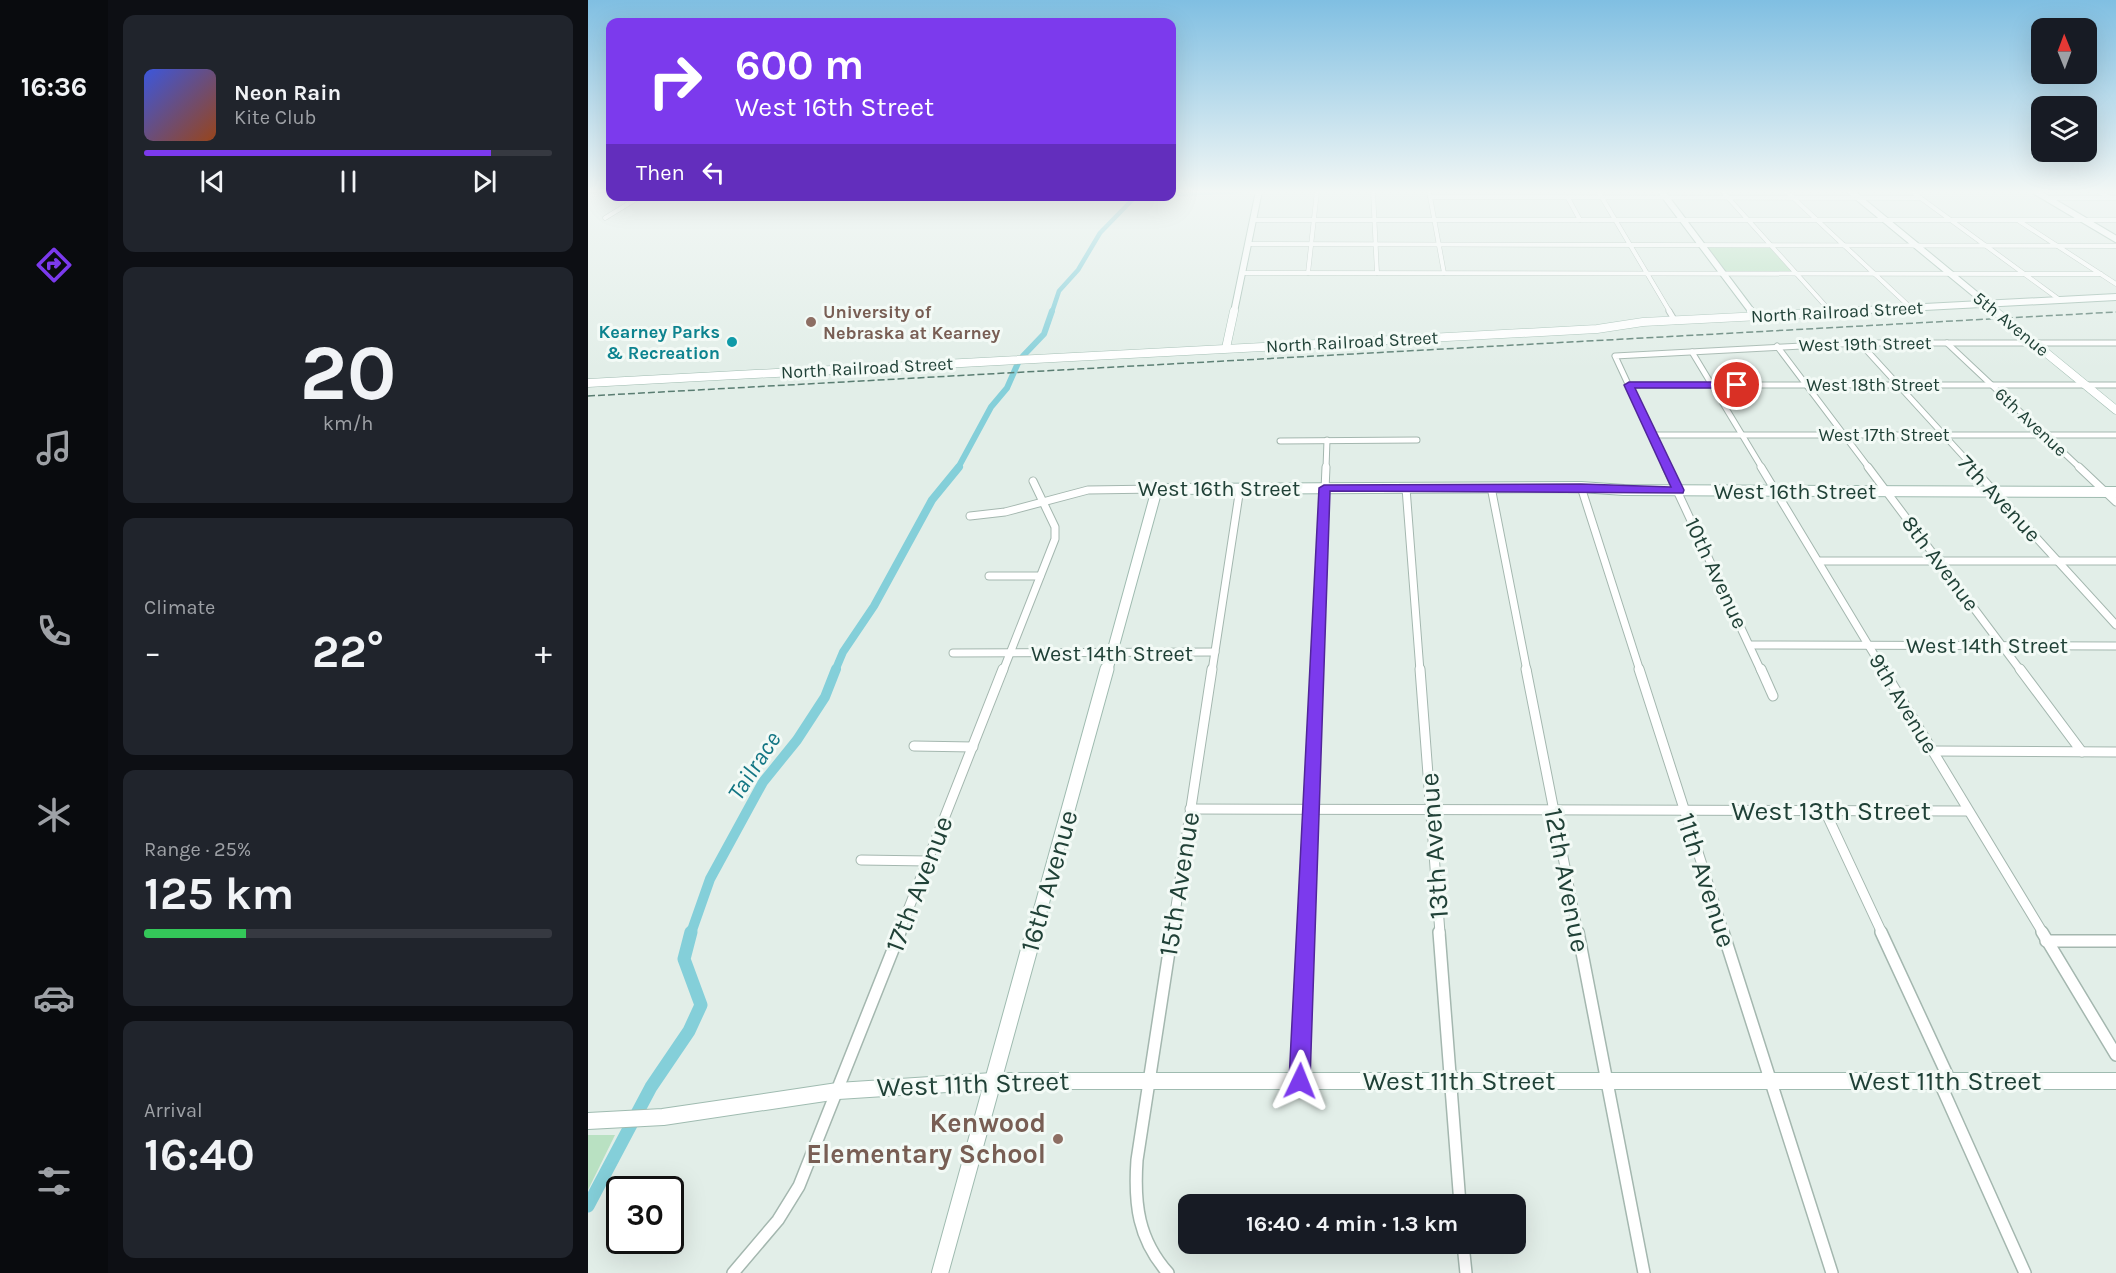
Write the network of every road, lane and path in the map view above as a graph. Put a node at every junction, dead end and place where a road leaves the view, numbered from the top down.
1 (1247, 250) edge
2 (1310, 250) edge
3 (1376, 250) edge
4 (1440, 250) edge
5 (1632, 250) edge
6 (1705, 250) edge
7 (1776, 250) edge
8 (1850, 250) edge
9 (1923, 250) edge
10 (1992, 250) edge
11 (2064, 250) edge
12 (1242, 273) junction
13 (1308, 273) junction
14 (1377, 273) junction
15 (1444, 273) junction
16 (1647, 274) junction
17 (1723, 274) junction
18 (1797, 274) junction
19 (1875, 274) junction
20 (1951, 274) junction
21 (2025, 274) junction
22 (2101, 274) junction
23 (2116, 284) edge
24 (2116, 297) edge
25 (2060, 300) junction
26 (1986, 304) junction
27 (1911, 308) junction
28 (1832, 312) junction
29 (1755, 316) junction
30 (1675, 321) junction
31 (1947, 343) junction
32 (2034, 343) junction
33 (2116, 343) edge
34 (1860, 344) junction
35 (1777, 346) junction
36 (1226, 348) junction
37 (1692, 352) junction
38 (1615, 356) joint
39 (588, 383) edge
40 (1629, 385) junction
41 (1714, 385) junction
42 (1806, 385) junction
43 (1898, 385) junction
44 (1992, 385) junction
45 (2086, 385) junction
46 (2116, 385) edge
47 (2116, 410) edge
48 (1653, 435) junction
49 (1744, 435) junction
50 (1844, 435) junction
51 (1942, 435) junction
52 (2044, 435) junction
53 (2116, 435) edge
54 (1327, 440) junction
55 (1417, 440) dead end
56 (1280, 441) dead end
57 (1033, 481) dead end
58 (1581, 487) junction
59 (1240, 488) junction
60 (1324, 488) junction
61 (1406, 488) junction
62 (1491, 488) junction
63 (1157, 489) junction
64 (1679, 490) junction
65 (1778, 491) junction
66 (1887, 491) junction
67 (1994, 491) junction
68 (2105, 492) junction
69 (2116, 492) edge
70 (1044, 502) junction
71 (2116, 502) edge
72 (970, 516) dead end
73 (1820, 561) junction
74 (1939, 561) junction
75 (2059, 561) junction
76 (2116, 561) edge
77 (989, 576) dead end
78 (1040, 576) junction
79 (2116, 625) edge
80 (1751, 645) junction
81 (1869, 645) junction
82 (2002, 645) junction
83 (2116, 646) edge
84 (1215, 652) junction
85 (953, 653) dead end
86 (1010, 653) junction
87 (1112, 653) junction
88 (1773, 696) dead end
89 (914, 746) dead end
90 (973, 747) junction
91 (1933, 751) junction
92 (2082, 752) junction
93 (2116, 752) edge
94 (1190, 809) junction
95 (1310, 809) junction
96 (1431, 809) junction
97 (1554, 810) junction
98 (1684, 810) junction
99 (1825, 811) junction
100 (1968, 811) junction
101 (861, 860) dead end
102 (928, 861) junction
103 (2046, 941) junction
104 (2116, 941) edge
105 (2116, 1055) edge
106 (1148, 1080) junction
107 (993, 1081) junction
108 (1300, 1081) junction
109 (1451, 1081) junction
110 (1606, 1081) junction
111 (1771, 1081) junction
112 (1944, 1081) junction
113 (2116, 1081) edge
114 (838, 1091) junction
115 (588, 1121) edge
116 (1459, 1194) edge
117 (1464, 1254) edge
118 (733, 1273) edge
119 (940, 1273) edge
120 (1168, 1273) edge
121 (1466, 1273) edge
122 (1644, 1273) edge
123 (1832, 1273) edge
124 (2025, 1273) edge

1 - 12 street
2 - 13 street
3 - 14 street
4 - 15 street
5 - 16 street
6 - 17 street
7 - 18 street
8 - 19 street
9 - 20 street, 5th Avenue
10 - 21 street
11 - 22 street
12 - 13 street
12 - 36 street
13 - 14 street
14 - 15 street
15 - 16 street
16 - 17 street
16 - 30 street
17 - 18 street
17 - 29 street
18 - 19 street
18 - 28 street
19 - 20 street
19 - 27 street
20 - 21 street
20 - 26 street, 5th Avenue
21 - 22 street
21 - 25 street
22 - 23 street
24 - 25 street, North Railroad Street
25 - 26 street, North Railroad Street
26 - 27 street, North Railroad Street
26 - 32 street, 5th Avenue
27 - 28 street, North Railroad Street
28 - 29 street, North Railroad Street
29 - 30 street, North Railroad Street
30 - 36 street, North Railroad Street
31 - 32 street, West 19th Street
31 - 34 street, West 19th Street
31 - 44 street, 6th Avenue
32 - 33 street, West 19th Street
32 - 45 street, 5th Avenue
34 - 35 street, West 19th Street
34 - 43 street, 7th Avenue
35 - 37 street, West 19th Street
35 - 42 street, 8th Avenue
36 - 39 street, North Railroad Street
37 - 38 street, West 19th Street
37 - 41 street, 9th Avenue
38 - 40 street, 10th Avenue
40 - 41 street, West 18th Street
40 - 48 street, 10th Avenue
41 - 42 street, West 18th Street
41 - 49 street, 9th Avenue
42 - 43 street, West 18th Street
42 - 50 street, 8th Avenue
43 - 44 street, West 18th Street
43 - 51 street, 7th Avenue
44 - 45 street, West 18th Street
44 - 52 street, 6th Avenue
45 - 46 street, West 18th Street
45 - 47 street, 5th Avenue
48 - 49 street, West 17th Street
48 - 64 street, 10th Avenue
49 - 50 street, West 17th Street
49 - 65 street, 9th Avenue
50 - 51 street, West 17th Street
50 - 66 street, 8th Avenue
51 - 52 street, West 17th Street
51 - 67 street, 7th Avenue
52 - 53 street, West 17th Street
52 - 68 street, 6th Avenue
54 - 55 street
54 - 56 street
54 - 60 street
57 - 70 street, 17th Avenue
58 - 62 street, West 16th Street
58 - 64 street, West 16th Street
58 - 98 street, 11th Avenue
59 - 60 street, West 16th Street
59 - 63 street, West 16th Street
59 - 84 street, 15th Avenue
60 - 61 street, West 16th Street
60 - 95 street
61 - 62 street, West 16th Street
61 - 96 street, 13th Avenue
62 - 97 street, 12th Avenue
63 - 70 street, West 16th Street
63 - 87 street, 16th Avenue
64 - 65 street, West 16th Street
64 - 80 street, 10th Avenue
65 - 66 street, West 16th Street
65 - 73 street, 9th Avenue
66 - 67 street, West 16th Street
66 - 74 street, 8th Avenue
67 - 68 street, West 16th Street
67 - 75 street, 7th Avenue
68 - 69 street, West 16th Street
68 - 71 street, 6th Avenue
70 - 72 street, West 16th Street
70 - 78 street, 17th Avenue
73 - 74 street
73 - 81 street, 9th Avenue
74 - 75 street
74 - 82 street, 8th Avenue
75 - 76 street
75 - 79 street, 7th Avenue
77 - 78 street
78 - 86 street, 17th Avenue
80 - 81 street, West 14th Street
80 - 88 street, 10th Avenue
81 - 82 street, West 14th Street
81 - 91 street, 9th Avenue
82 - 83 street, West 14th Street
82 - 92 street, 8th Avenue
84 - 87 street, West 14th Street
84 - 94 street, 15th Avenue
85 - 86 street, West 14th Street
86 - 87 street, West 14th Street
86 - 90 street, 17th Avenue
87 - 107 street, 16th Avenue
89 - 90 street
90 - 102 street, 17th Avenue
91 - 92 street
91 - 100 street, 9th Avenue
92 - 93 street
94 - 95 street, West 13th Street
94 - 106 street, 15th Avenue
95 - 96 street, West 13th Street
95 - 108 street
96 - 97 street, West 13th Street
96 - 109 street, 13th Avenue
97 - 98 street, West 13th Street
97 - 110 street, 12th Avenue
98 - 99 street, West 13th Street
98 - 111 street, 11th Avenue
99 - 100 street, West 13th Street
99 - 112 street
100 - 103 street, 9th Avenue
101 - 102 street
102 - 114 street, 17th Avenue
103 - 104 street
103 - 105 street, 9th Avenue
106 - 107 street, West 11th Street
106 - 108 street, West 11th Street
106 - 120 street, 15th Avenue
107 - 114 street, West 11th Street
107 - 119 street, 16th Avenue
108 - 109 street, West 11th Street
109 - 110 street, West 11th Street
109 - 116 street, 13th Avenue
110 - 111 street, West 11th Street
110 - 122 street, 12th Avenue
111 - 112 street, West 11th Street
111 - 123 street, 11th Avenue
112 - 113 street, West 11th Street
112 - 124 street
114 - 115 street, West 11th Street
114 - 118 street, 17th Avenue
117 - 121 street

